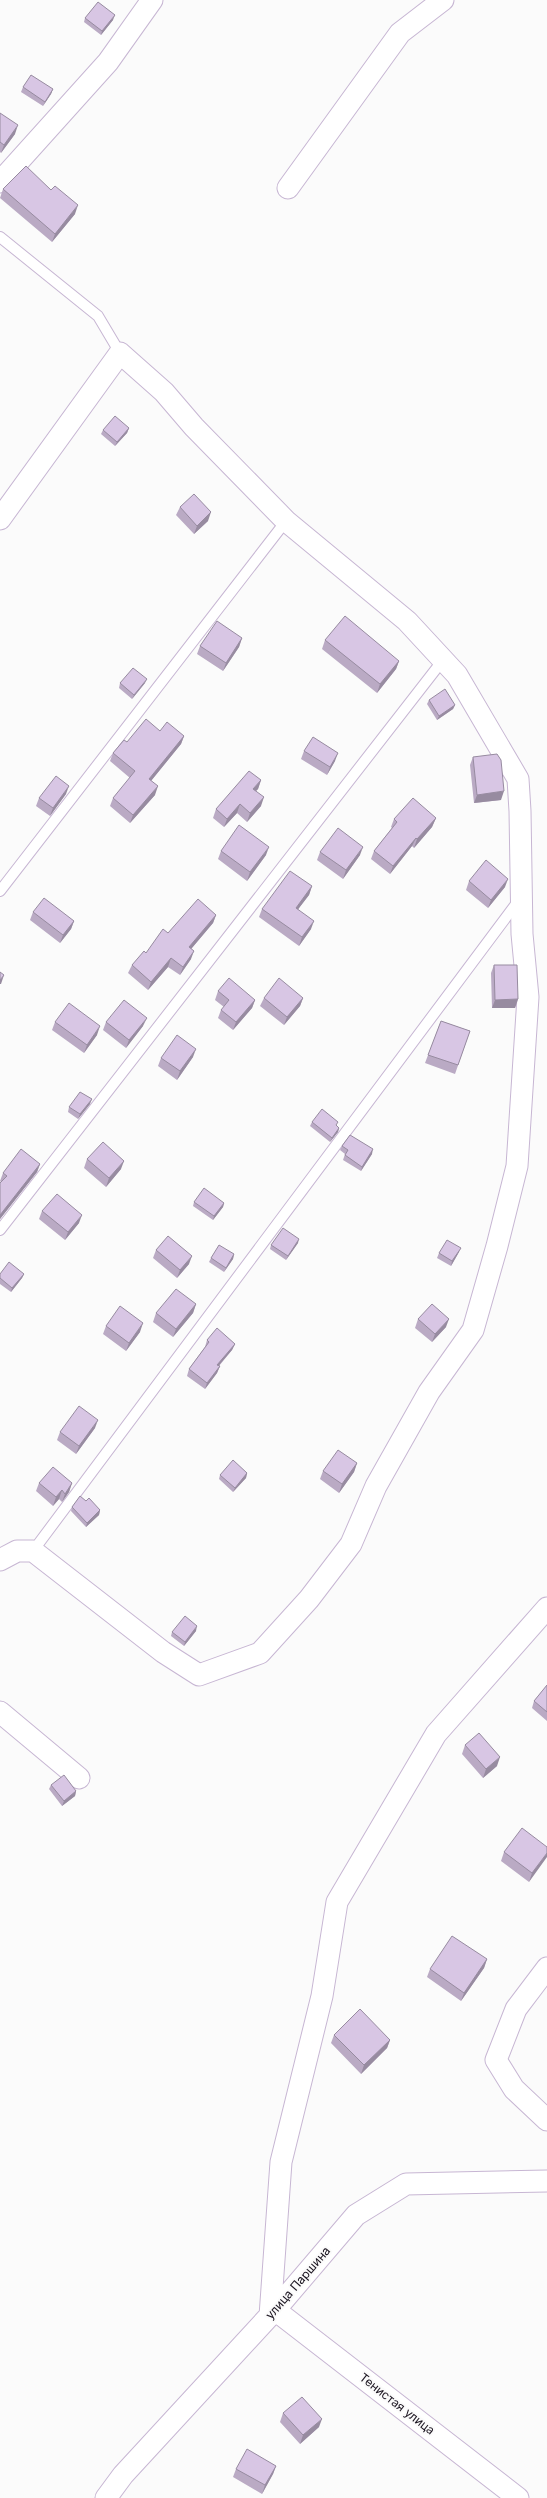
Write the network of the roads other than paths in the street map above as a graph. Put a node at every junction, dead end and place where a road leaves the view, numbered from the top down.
1 (152, 0) edge
2 (443, 0) edge
3 (0, 182) edge
4 (288, 188) dead end
5 (0, 237) edge
6 (120, 353) junction
7 (0, 519) edge
8 (286, 521) junction
9 (443, 660) junction
10 (0, 890) edge
11 (522, 895) junction
12 (0, 1230) edge
13 (33, 1551) junction
14 (0, 1560) edge
15 (547, 1608) edge
16 (0, 1712) edge
17 (79, 1778) dead end
18 (547, 1968) edge
19 (547, 2120) edge
20 (547, 2181) edge
21 (273, 2313) junction
22 (106, 2498) edge
23 (518, 2498) edge

1 - 3 street
2 - 4 street
5 - 6 lane
6 - 7 street
6 - 8 street
8 - 9 street
8 - 10 lane
9 - 11 street
9 - 12 lane
11 - 13 lane
11 - 13 street
13 - 14 street
15 - 21 street
16 - 17 street
18 - 19 street
20 - 21 street, улица Паршина
21 - 22 street, улица Паршина
21 - 23 street, Тенистая улица

